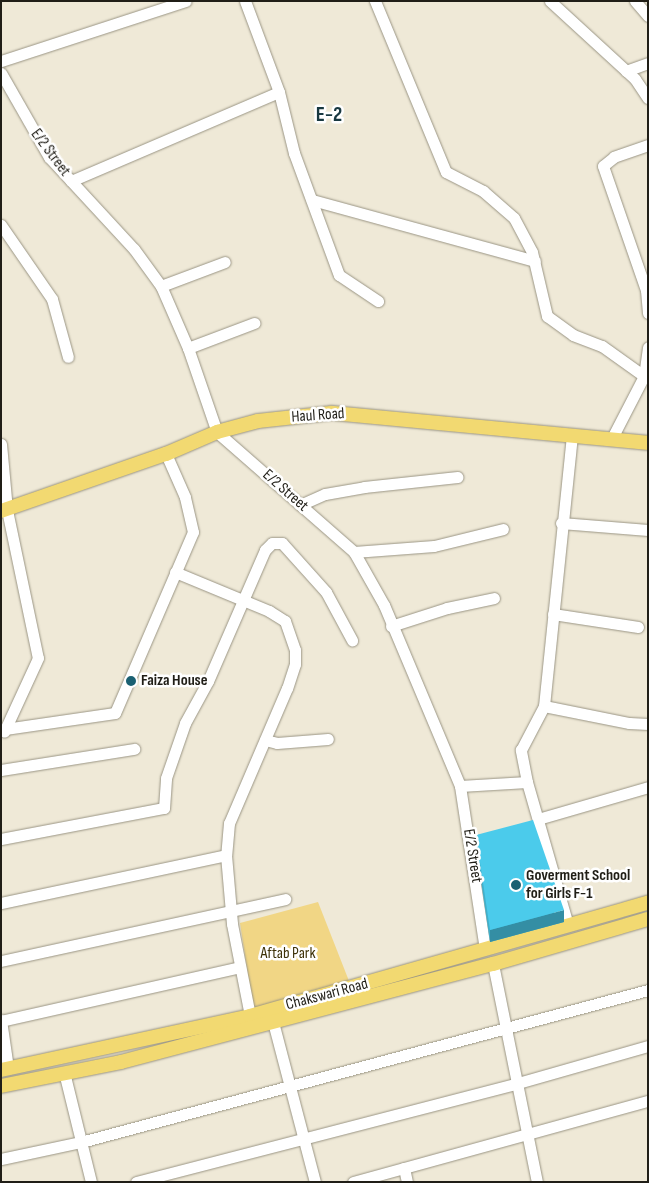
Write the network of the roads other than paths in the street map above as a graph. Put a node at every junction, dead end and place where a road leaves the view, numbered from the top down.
1 (186, 1) edge
2 (245, 1) edge
3 (375, 1) edge
4 (550, 1) edge
5 (1, 61) edge
6 (648, 63) edge
7 (626, 71) junction
8 (1, 73) edge
9 (279, 92) junction
10 (648, 98) edge
11 (648, 145) edge
12 (71, 180) junction
13 (312, 200) junction
14 (1, 225) edge
15 (534, 261) junction
16 (225, 262) dead end
17 (161, 286) junction
18 (378, 301) dead end
19 (648, 313) edge
20 (254, 323) dead end
21 (648, 346) edge
22 (188, 348) junction
23 (68, 357) dead end
24 (644, 376) junction
25 (217, 432) junction
26 (572, 436) junction
27 (611, 440) junction
28 (648, 443) edge
29 (1, 444) edge
30 (166, 454) junction
31 (458, 477) dead end
32 (300, 505) junction
33 (4, 510) edge
34 (561, 523) junction
35 (503, 529) dead end
36 (648, 530) edge
37 (354, 552) junction
38 (175, 572) junction
39 (244, 598) junction
40 (494, 598) dead end
41 (553, 614) junction
42 (391, 626) junction
43 (638, 627) dead end
44 (352, 640) dead end
45 (544, 706) junction
46 (648, 724) edge
47 (3, 732) edge
48 (328, 739) dead end
49 (265, 740) junction
50 (134, 749) dead end
51 (1, 770) edge
52 (527, 782) junction
53 (460, 786) junction
54 (648, 787) edge
55 (538, 819) junction
56 (1, 839) edge
57 (226, 855) junction
58 (285, 899) dead end
59 (1, 903) edge
60 (648, 903) edge
61 (231, 911) junction
62 (648, 919) edge
63 (568, 925) junction
64 (486, 949) junction
65 (1, 961) edge
66 (493, 964) junction
67 (240, 967) junction
68 (648, 990) edge
69 (250, 1016) junction
70 (1, 1021) edge
71 (273, 1022) junction
72 (507, 1030) junction
73 (648, 1046) edge
74 (5, 1069) edge
75 (64, 1072) junction
76 (518, 1083) junction
77 (1, 1086) edge
78 (290, 1087) junction
79 (648, 1102) edge
80 (529, 1135) junction
81 (304, 1139) junction
82 (81, 1142) junction
83 (1, 1159) edge
84 (404, 1168) junction
85 (91, 1182) edge
86 (136, 1182) edge
87 (315, 1182) edge
88 (353, 1182) edge
89 (407, 1182) edge
90 (537, 1182) edge

1 - 5 street
2 - 9 street
3 - 15 street
4 - 7 street
6 - 7 street
7 - 10 street
8 - 12 street, E/2 Street
9 - 12 street
9 - 13 street
11 - 19 street
12 - 17 street, E/2 Street
13 - 15 street
13 - 18 street
14 - 23 street
15 - 24 street
16 - 17 street
17 - 22 street, E/2 Street
20 - 22 street
21 - 24 street
22 - 25 street, E/2 Street
24 - 27 street
25 - 26 main road, Haul Road
25 - 30 main road, Haul Road
25 - 32 street, E/2 Street
26 - 27 main road, Haul Road
26 - 34 street
27 - 28 main road, Haul Road
29 - 33 street
30 - 33 main road, Haul Road
30 - 38 street
31 - 32 street
32 - 37 street, E/2 Street
33 - 47 street
34 - 36 street
34 - 41 street
35 - 37 street
37 - 42 street, E/2 Street
38 - 39 street
38 - 47 street
39 - 44 street
39 - 49 street
39 - 56 street
40 - 42 street
41 - 43 street
41 - 45 street
42 - 53 street, E/2 Street
45 - 46 street
45 - 52 street
48 - 49 street
49 - 57 street
50 - 51 street
52 - 53 street
52 - 55 street
53 - 64 street, E/2 Street
54 - 55 street
55 - 63 street
57 - 59 street
57 - 61 street
58 - 61 street
60 - 63 main road, Chakswari Road
61 - 65 street
61 - 67 street
62 - 66 main road, Chakswari Road
63 - 64 main road, Chakswari Road
64 - 69 main road, Chakswari Road
66 - 71 main road, Chakswari Road
66 - 72 street
67 - 69 street
67 - 70 street
68 - 72 street
69 - 74 main road, Chakswari Road
70 - 74 street
71 - 75 main road, Chakswari Road
71 - 78 street
72 - 76 street
72 - 78 street
73 - 76 street
75 - 77 main road, Chakswari Road
75 - 82 street
76 - 80 street
76 - 81 street
78 - 81 street
78 - 82 street
79 - 80 street
80 - 84 street
80 - 90 street
81 - 86 street
81 - 87 street
82 - 83 street
82 - 85 street
84 - 88 street
84 - 89 street

